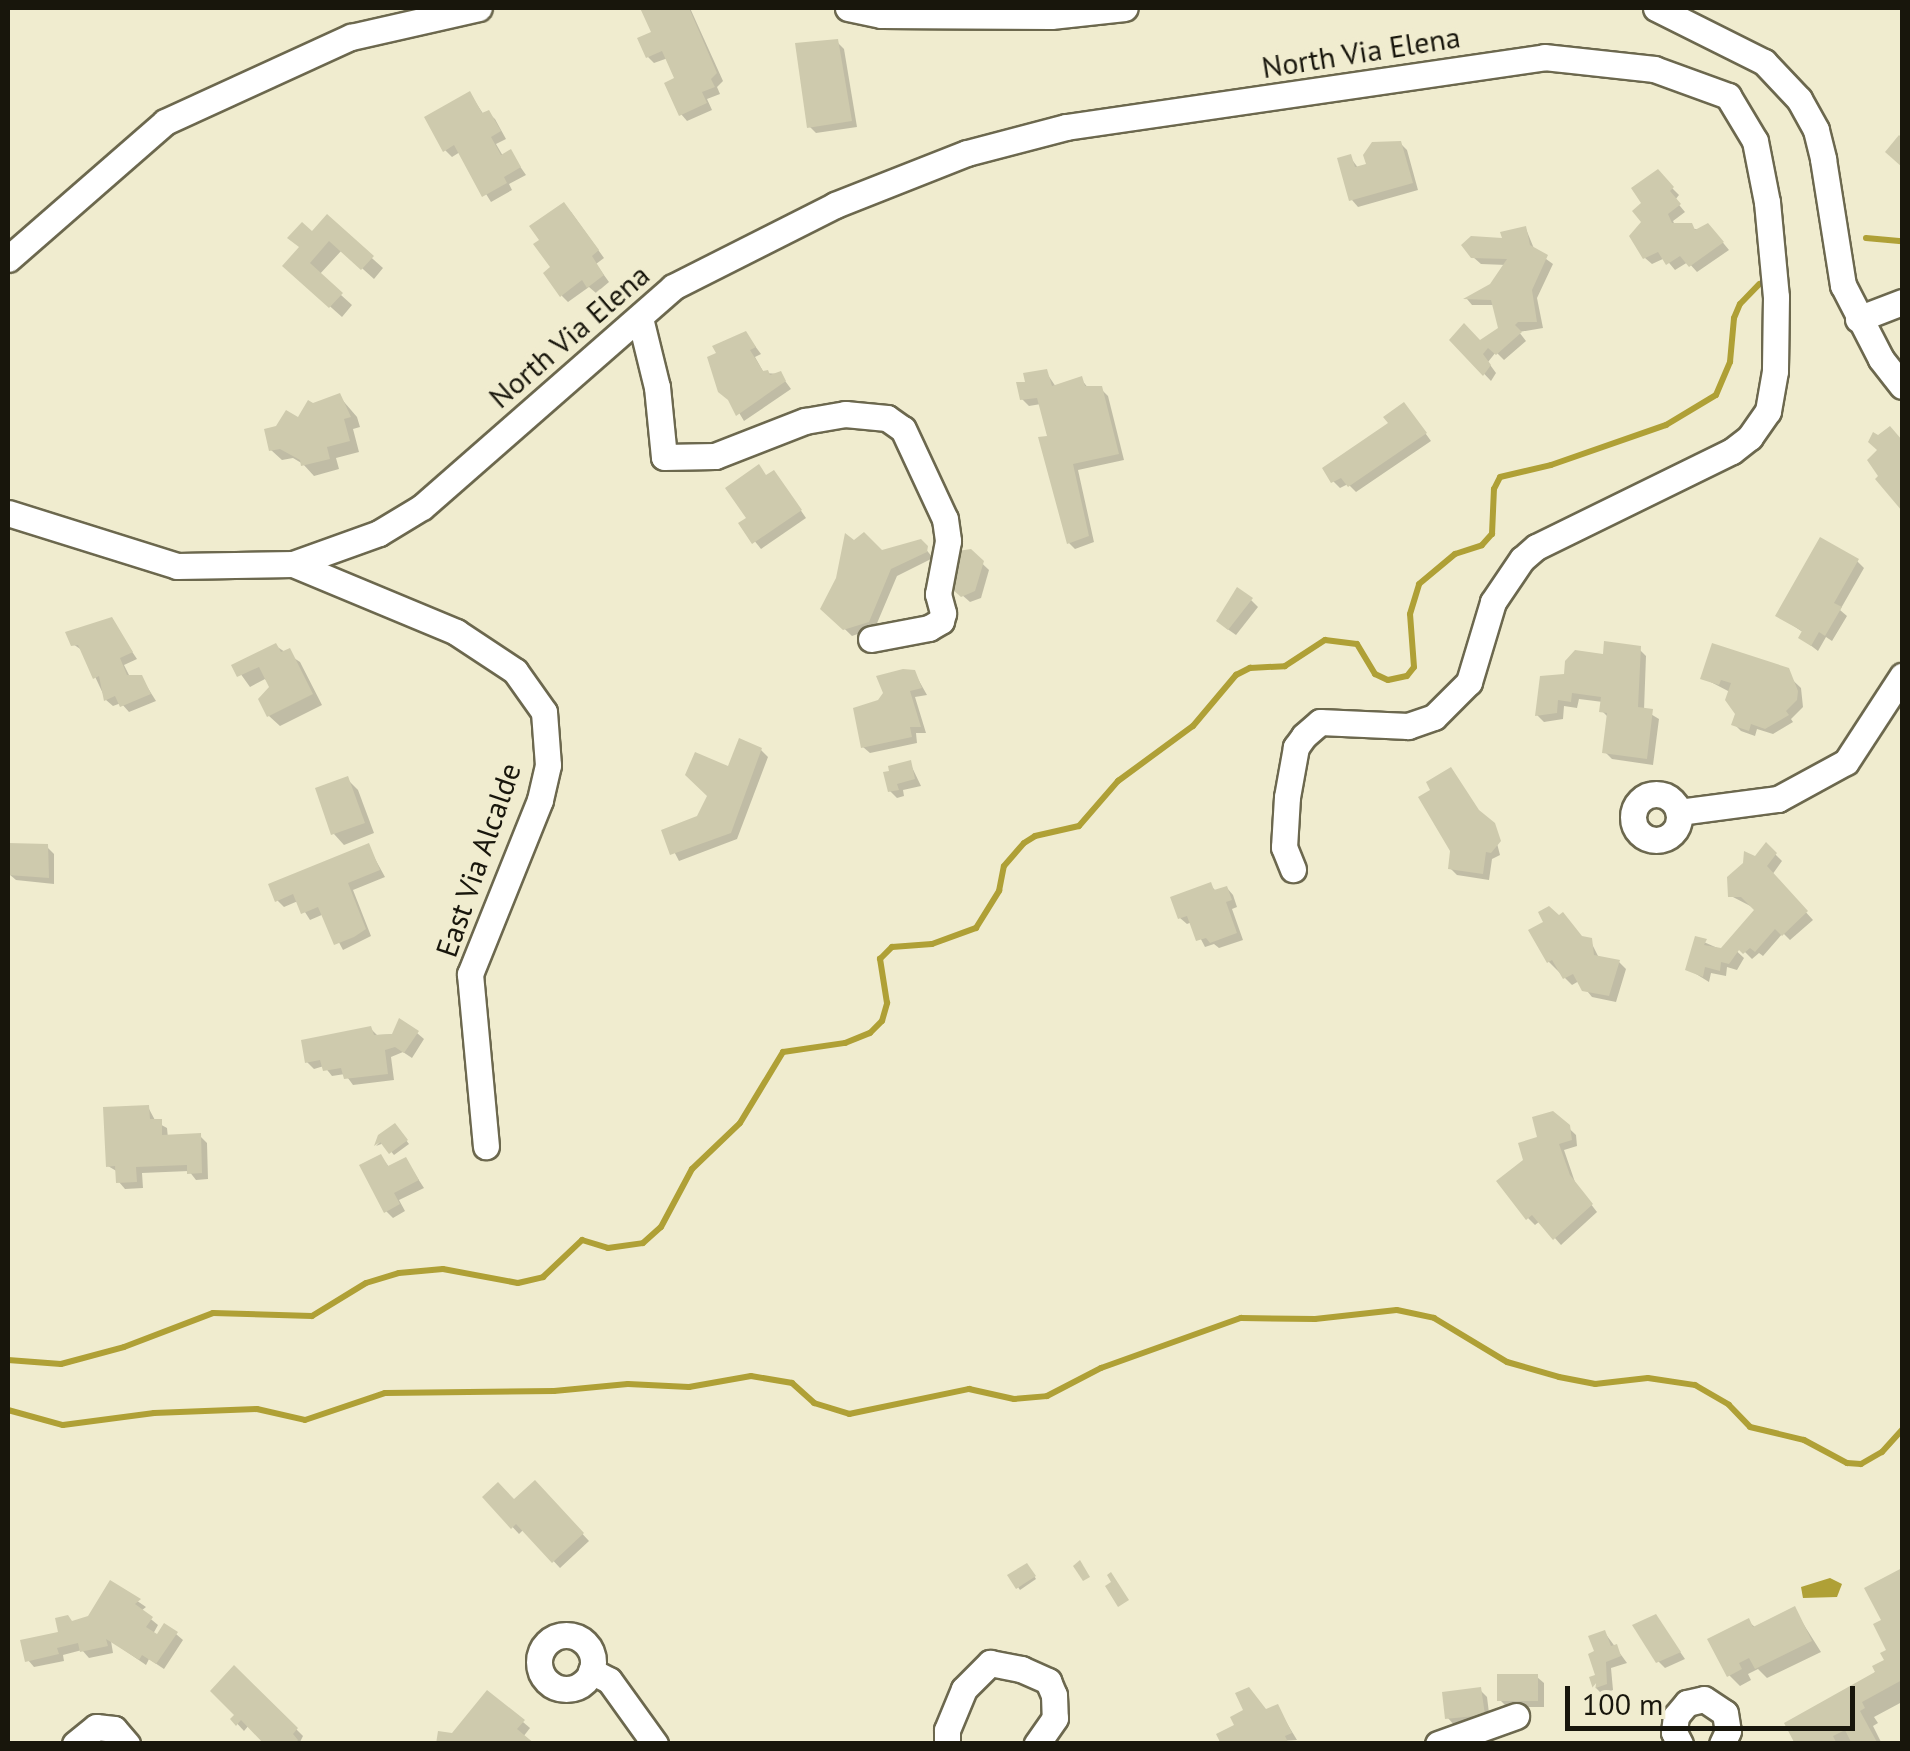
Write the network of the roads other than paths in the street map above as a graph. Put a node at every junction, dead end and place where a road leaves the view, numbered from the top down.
1 (479, 8) edge
2 (848, 8) edge
3 (1125, 8) edge
4 (1656, 8) edge
5 (8, 259) edge
6 (1902, 302) edge
7 (640, 318) junction
8 (1858, 319) junction
9 (1902, 386) edge
10 (8, 513) edge
11 (293, 564) junction
12 (871, 639) dead end
13 (1902, 676) edge
14 (1679, 812) dead end
15 (1292, 869) dead end
16 (486, 1146) dead end
17 (591, 1671) dead end
18 (1516, 1716) dead end
19 (75, 1744) edge
20 (127, 1744) edge
21 (655, 1744) edge
22 (947, 1744) edge
23 (1038, 1744) edge
24 (1438, 1744) edge
25 (1680, 1744) edge
26 (1722, 1744) edge

1 - 5 street
2 - 3 street
4 - 8 street
6 - 8 street
7 - 11 street, North Via Elena
7 - 12 street
7 - 15 street, North Via Elena
8 - 9 street
10 - 11 street
11 - 16 street, East Via Alcalde
13 - 14 street
17 - 21 street
18 - 24 street
19 - 20 street
22 - 23 street
25 - 26 street

